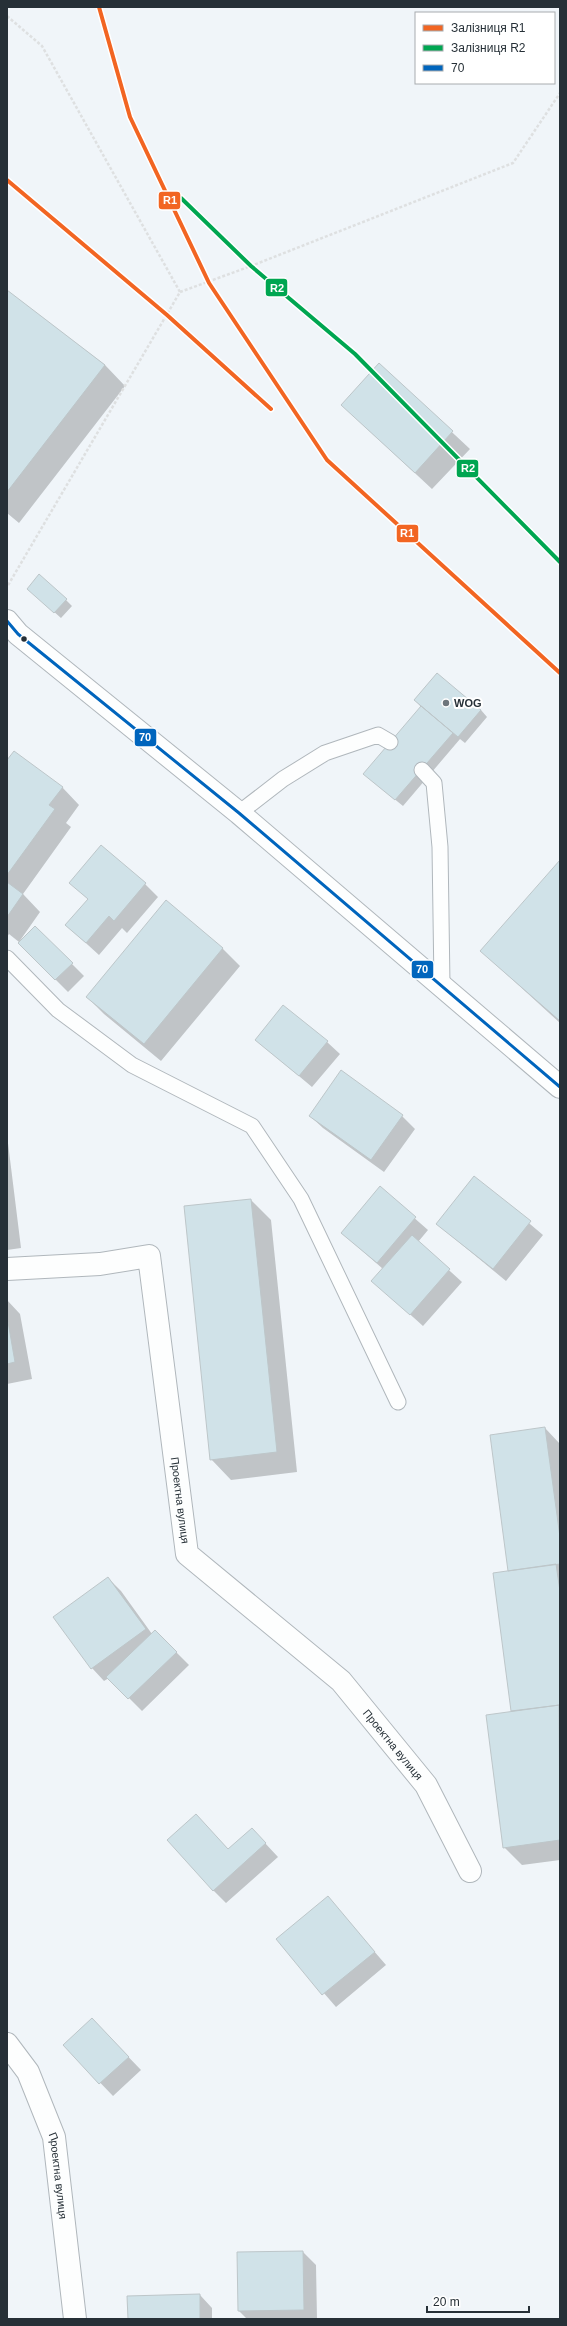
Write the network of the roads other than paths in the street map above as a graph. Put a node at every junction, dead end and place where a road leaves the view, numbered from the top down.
1 (7, 621) edge
2 (390, 742) dead end
3 (422, 770) dead end
4 (239, 813) junction
5 (7, 958) edge
6 (442, 985) junction
7 (560, 1087) edge
8 (7, 1269) edge
9 (398, 1402) dead end
10 (470, 1871) dead end
11 (7, 2044) edge
12 (75, 2319) edge

1 - 4 street
2 - 4 lane
3 - 6 lane
4 - 6 street
5 - 9 lane
6 - 7 street
8 - 10 street, Проектна вулиця
11 - 12 street, Проектна вулиця

